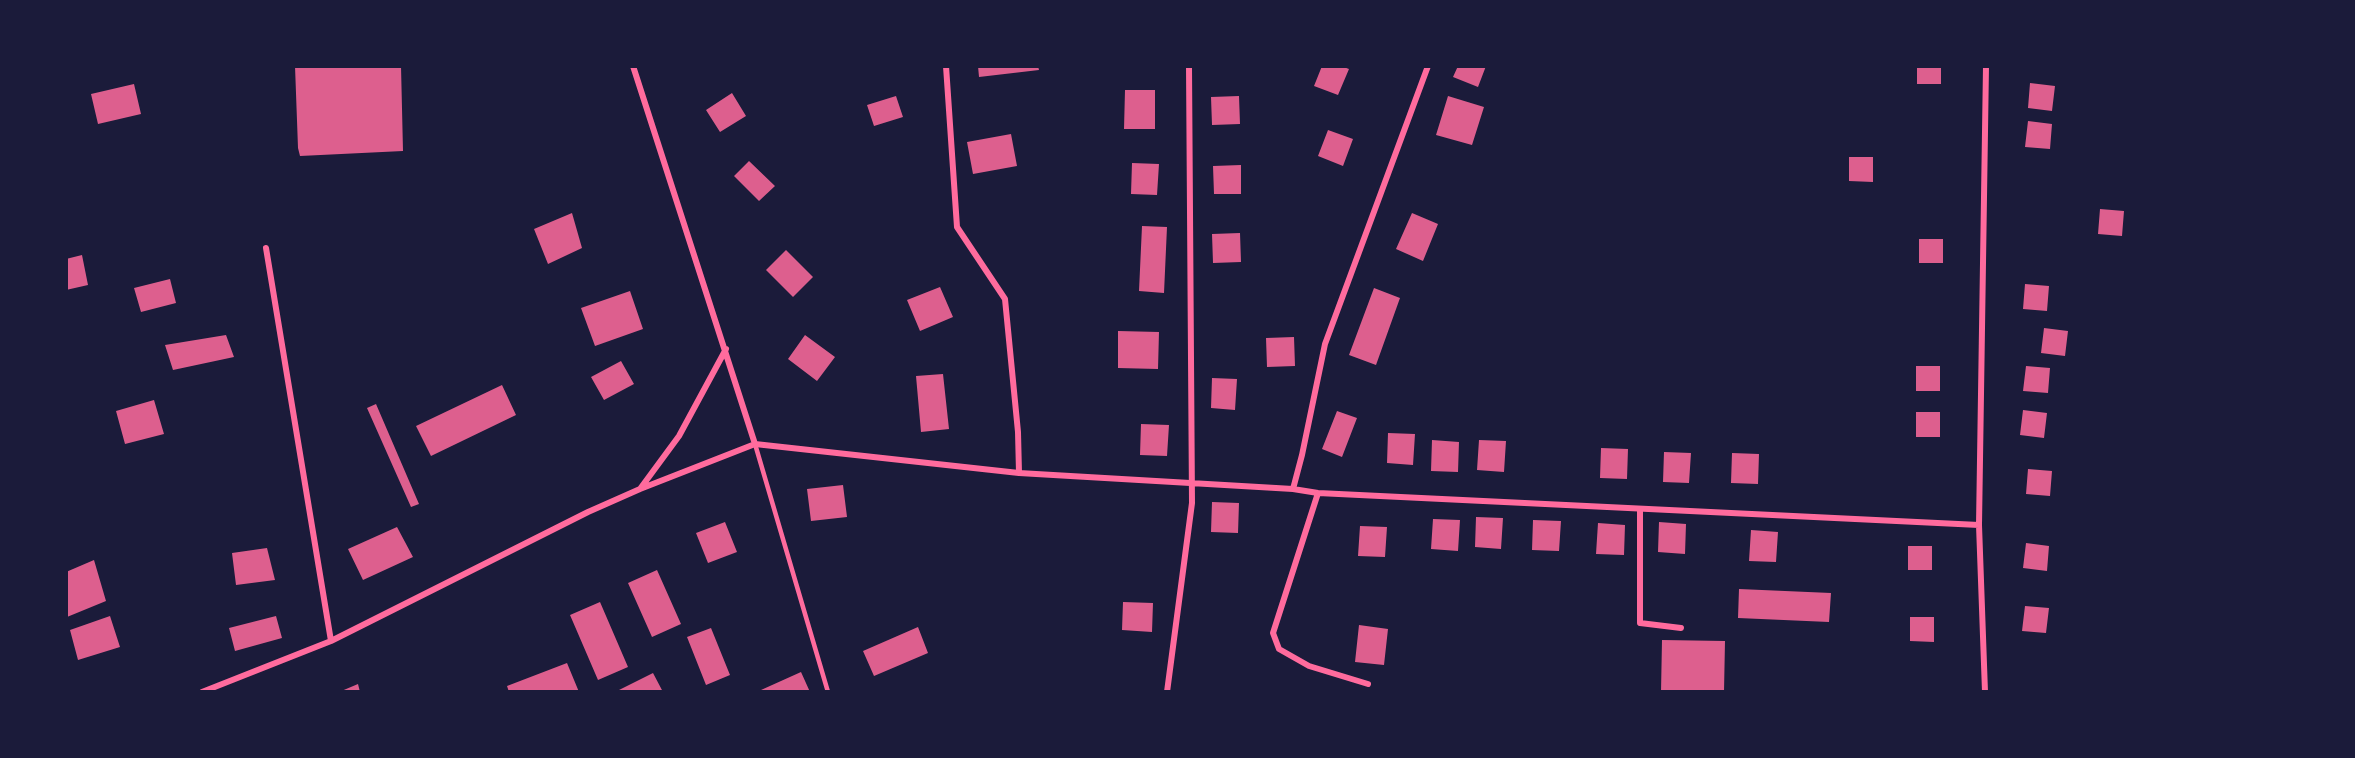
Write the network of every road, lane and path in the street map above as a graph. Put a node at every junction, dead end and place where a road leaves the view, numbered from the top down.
1 (633, 66) edge
2 (946, 66) edge
3 (1189, 66) edge
4 (1428, 66) edge
5 (1986, 66) edge
6 (266, 248) dead end
7 (726, 349) junction
8 (755, 444) junction
9 (1019, 473) junction
10 (1191, 484) junction
11 (640, 489) junction
12 (1293, 489) junction
13 (1318, 493) junction
14 (1640, 509) junction
15 (1978, 525) junction
16 (1681, 628) dead end
17 (331, 641) junction
18 (1368, 684) dead end
19 (202, 692) edge
20 (828, 692) edge
21 (1167, 692) edge
22 (1985, 692) edge

1 - 7 street
2 - 9 street
3 - 10 street
4 - 12 street
5 - 15 street
6 - 17 street
7 - 8 street
7 - 11 street
8 - 9 street
8 - 11 street
8 - 20 lane
9 - 10 street
10 - 12 street
10 - 21 street
11 - 17 street
12 - 13 street
13 - 14 street
13 - 18 street
14 - 15 street
14 - 16 street
15 - 22 street
17 - 19 street

